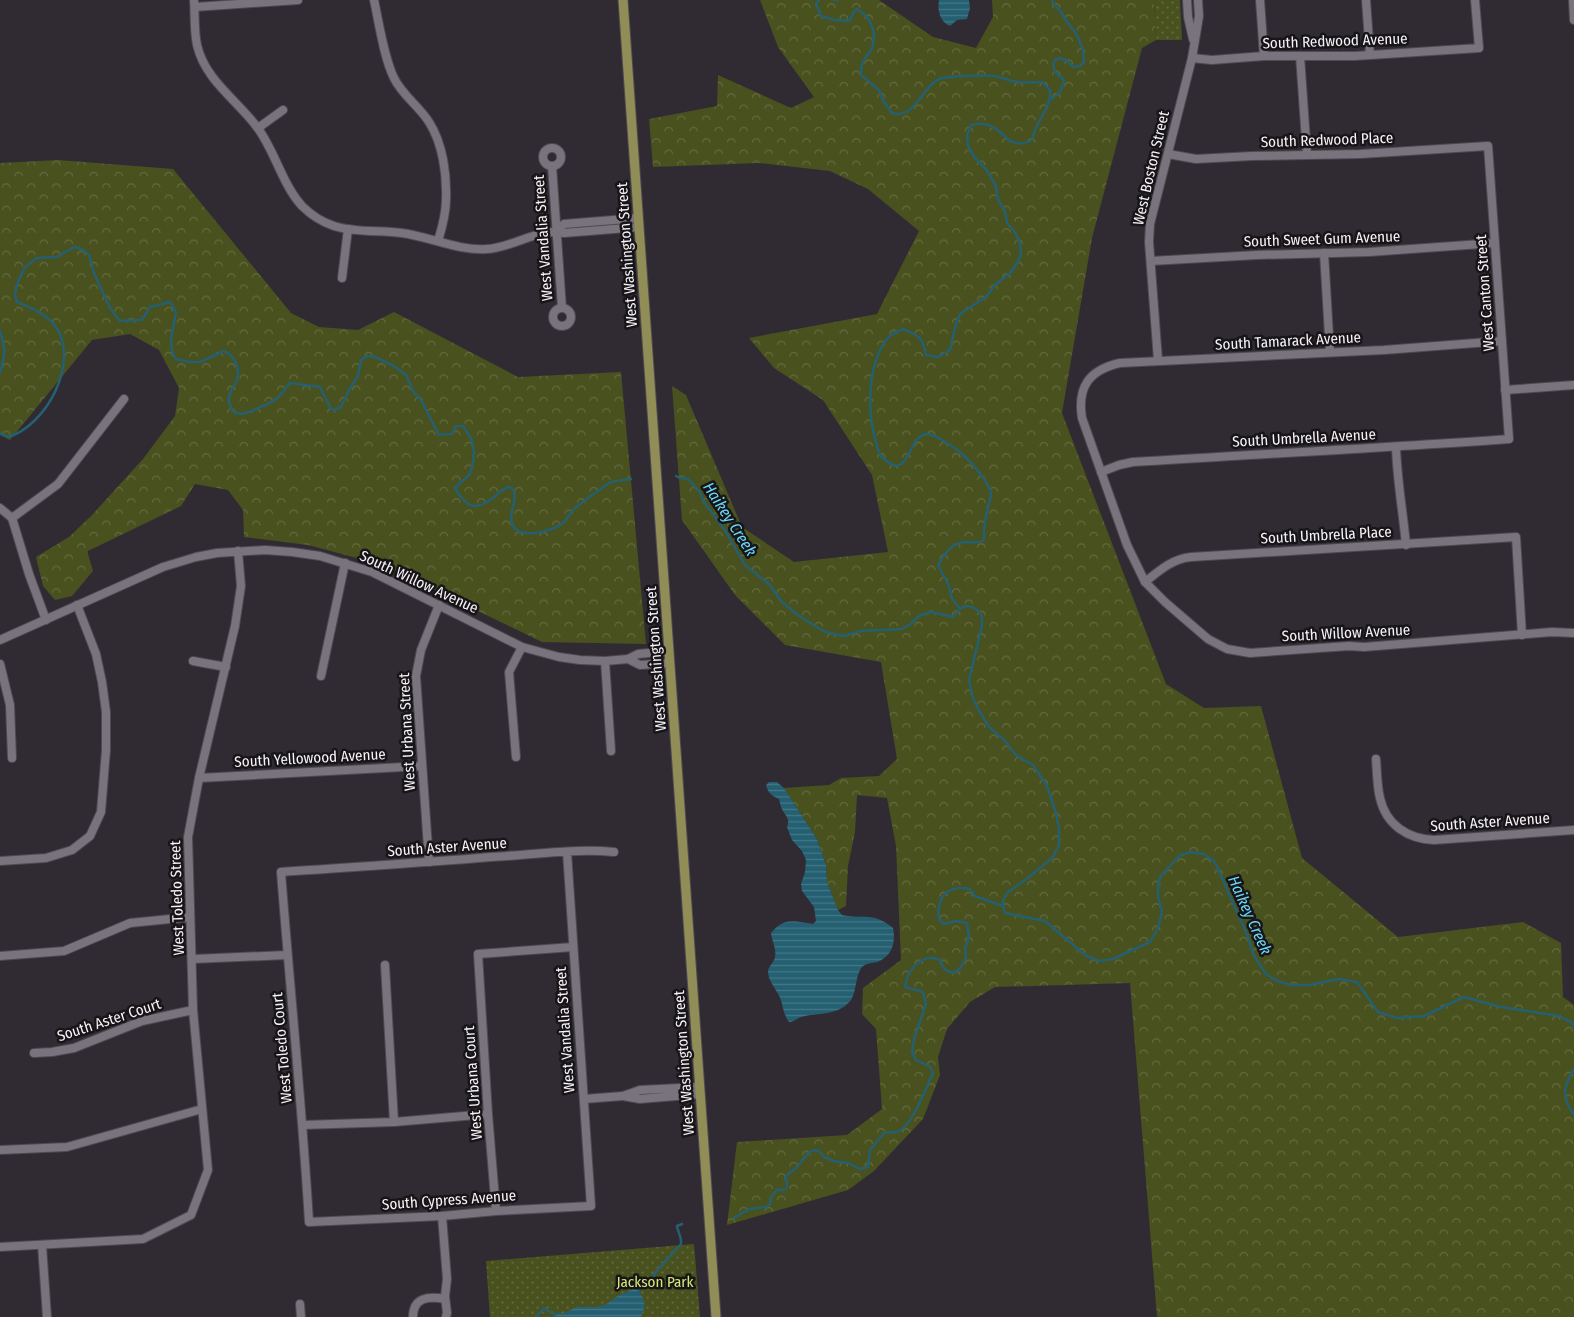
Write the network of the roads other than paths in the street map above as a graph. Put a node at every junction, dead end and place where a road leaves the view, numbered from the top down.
1 (298, 0) edge
2 (374, 0) edge
3 (623, 0) edge
4 (1187, 0) edge
5 (1198, 0) edge
6 (1260, 0) edge
7 (1366, 0) edge
8 (1476, 0) edge
9 (1572, 0) edge
10 (194, 3) edge
11 (1574, 20) edge
12 (1194, 44) junction
13 (1370, 55) junction
14 (1264, 56) junction
15 (1300, 56) junction
16 (1192, 58) junction
17 (283, 110) dead end
18 (258, 128) junction
19 (1488, 146) joint
20 (1168, 154) junction
21 (1307, 155) junction
22 (552, 166) dead end
23 (639, 223) junction
24 (348, 229) junction
25 (557, 231) junction
26 (438, 241) junction
27 (1495, 243) junction
28 (1324, 253) junction
29 (1151, 261) junction
30 (342, 278) dead end
31 (562, 308) dead end
32 (1502, 341) junction
33 (1330, 352) junction
34 (1158, 360) junction
35 (1574, 385) edge
36 (1505, 390) junction
37 (124, 399) dead end
38 (1509, 439) joint
39 (1396, 447) junction
40 (1101, 472) junction
41 (0, 508) edge
42 (12, 518) junction
43 (1406, 545) junction
44 (238, 551) junction
45 (345, 563) junction
46 (1145, 582) junction
47 (439, 605) junction
48 (77, 606) junction
49 (46, 620) junction
50 (1574, 633) edge
51 (1522, 635) junction
52 (0, 640) edge
53 (522, 647) junction
54 (669, 651) junction
55 (628, 659) junction
56 (193, 661) dead end
57 (605, 661) junction
58 (670, 663) junction
59 (0, 664) edge
60 (226, 667) junction
61 (321, 676) dead end
62 (611, 751) dead end
63 (516, 757) dead end
64 (12, 758) dead end
65 (1376, 759) dead end
66 (422, 766) junction
67 (198, 778) junction
68 (1574, 830) edge
69 (567, 852) junction
70 (614, 852) dead end
71 (0, 861) edge
72 (429, 862) junction
73 (281, 872) joint
74 (190, 917) junction
75 (573, 947) junction
76 (287, 955) junction
77 (0, 956) edge
78 (192, 960) junction
79 (385, 964) dead end
80 (193, 1010) junction
81 (34, 1054) dead end
82 (699, 1091) junction
83 (584, 1099) junction
84 (202, 1109) junction
85 (488, 1114) junction
86 (394, 1122) junction
87 (303, 1124) junction
88 (0, 1150) edge
89 (591, 1206) joint
90 (496, 1211) junction
91 (442, 1216) junction
92 (309, 1222) joint
93 (42, 1244) junction
94 (0, 1247) edge
95 (445, 1299) junction
96 (300, 1304) dead end
97 (47, 1317) edge
98 (301, 1317) edge
99 (413, 1317) edge
100 (446, 1317) edge
101 (716, 1317) edge

1 - 10 street
2 - 26 street
3 - 23 main road, West Washington Street
4 - 12 street, West Boston Street
5 - 12 street, West Boston Street
6 - 14 street
7 - 13 street
8 - 13 street, South Redwood Avenue
9 - 11 street
10 - 18 street
12 - 16 street, West Boston Street
13 - 15 street, South Redwood Avenue
14 - 15 street, South Redwood Avenue
14 - 16 street, South Redwood Avenue
15 - 21 street
16 - 20 street, West Boston Street
17 - 18 street
18 - 24 street
19 - 21 street, South Redwood Place
19 - 27 street, West Canton Street
20 - 21 street, South Redwood Place
20 - 29 street, West Boston Street
22 - 25 street, West Vandalia Street
23 - 25 street
23 - 54 main road, West Washington Street
24 - 26 street
24 - 30 street
25 - 26 street
25 - 31 street, West Vandalia Street
27 - 28 street, South Sweet Gum Avenue
27 - 32 street, West Canton Street
28 - 29 street, South Sweet Gum Avenue
28 - 33 street
29 - 34 street, West Boston Street
32 - 33 street, South Tamarack Avenue
32 - 36 street, West Canton Street
33 - 34 street, South Tamarack Avenue
34 - 40 street, South Tamarack Avenue
35 - 36 street
36 - 38 street, West Canton Street
37 - 42 street
38 - 39 street, South Umbrella Avenue
39 - 40 street, South Umbrella Avenue
39 - 43 street
40 - 46 street
41 - 42 street
42 - 49 street
43 - 46 street, South Umbrella Place
43 - 51 street, South Umbrella Place
44 - 45 street, South Willow Avenue
44 - 48 street, South Willow Avenue
44 - 60 street, West Toledo Street
45 - 47 street, South Willow Avenue
45 - 61 street
46 - 51 street, South Willow Avenue
47 - 53 street, South Willow Avenue
47 - 66 street, West Urbana Street
48 - 49 street, South Willow Avenue
48 - 71 street
49 - 52 street, South Willow Avenue
50 - 51 street, South Willow Avenue
53 - 57 street, South Willow Avenue
53 - 63 street
54 - 55 street, South Willow Avenue
54 - 58 main road, West Washington Street
55 - 57 street, South Willow Avenue
55 - 58 street, South Willow Avenue
56 - 60 street
57 - 62 street
58 - 82 main road, West Washington Street
59 - 64 street
60 - 67 street, West Toledo Street
65 - 68 street, South Aster Avenue
66 - 67 street, South Yellowood Avenue
66 - 72 street, West Urbana Street
67 - 74 street, West Toledo Street
69 - 70 street, South Aster Avenue
69 - 72 street, South Aster Avenue
69 - 75 street, West Vandalia Street
72 - 73 street, South Aster Avenue
73 - 76 street, West Toledo Court
74 - 77 street
74 - 78 street, West Toledo Street
75 - 83 street, West Vandalia Street
75 - 85 street, West Urbana Court
76 - 78 street
76 - 87 street, West Toledo Court
78 - 80 street, West Toledo Street
79 - 86 street
80 - 81 street, South Aster Court
80 - 84 street, West Toledo Street
82 - 83 street
82 - 101 main road, West Washington Street
83 - 89 street, West Vandalia Street
84 - 88 street
84 - 93 street, West Toledo Street
85 - 86 street
85 - 90 street, West Urbana Court
86 - 87 street
87 - 92 street, West Toledo Court
89 - 90 street, South Cypress Avenue
90 - 91 street, South Cypress Avenue
91 - 92 street, South Cypress Avenue
91 - 95 street
93 - 94 street
93 - 97 street
95 - 99 street
95 - 100 street
96 - 98 street

